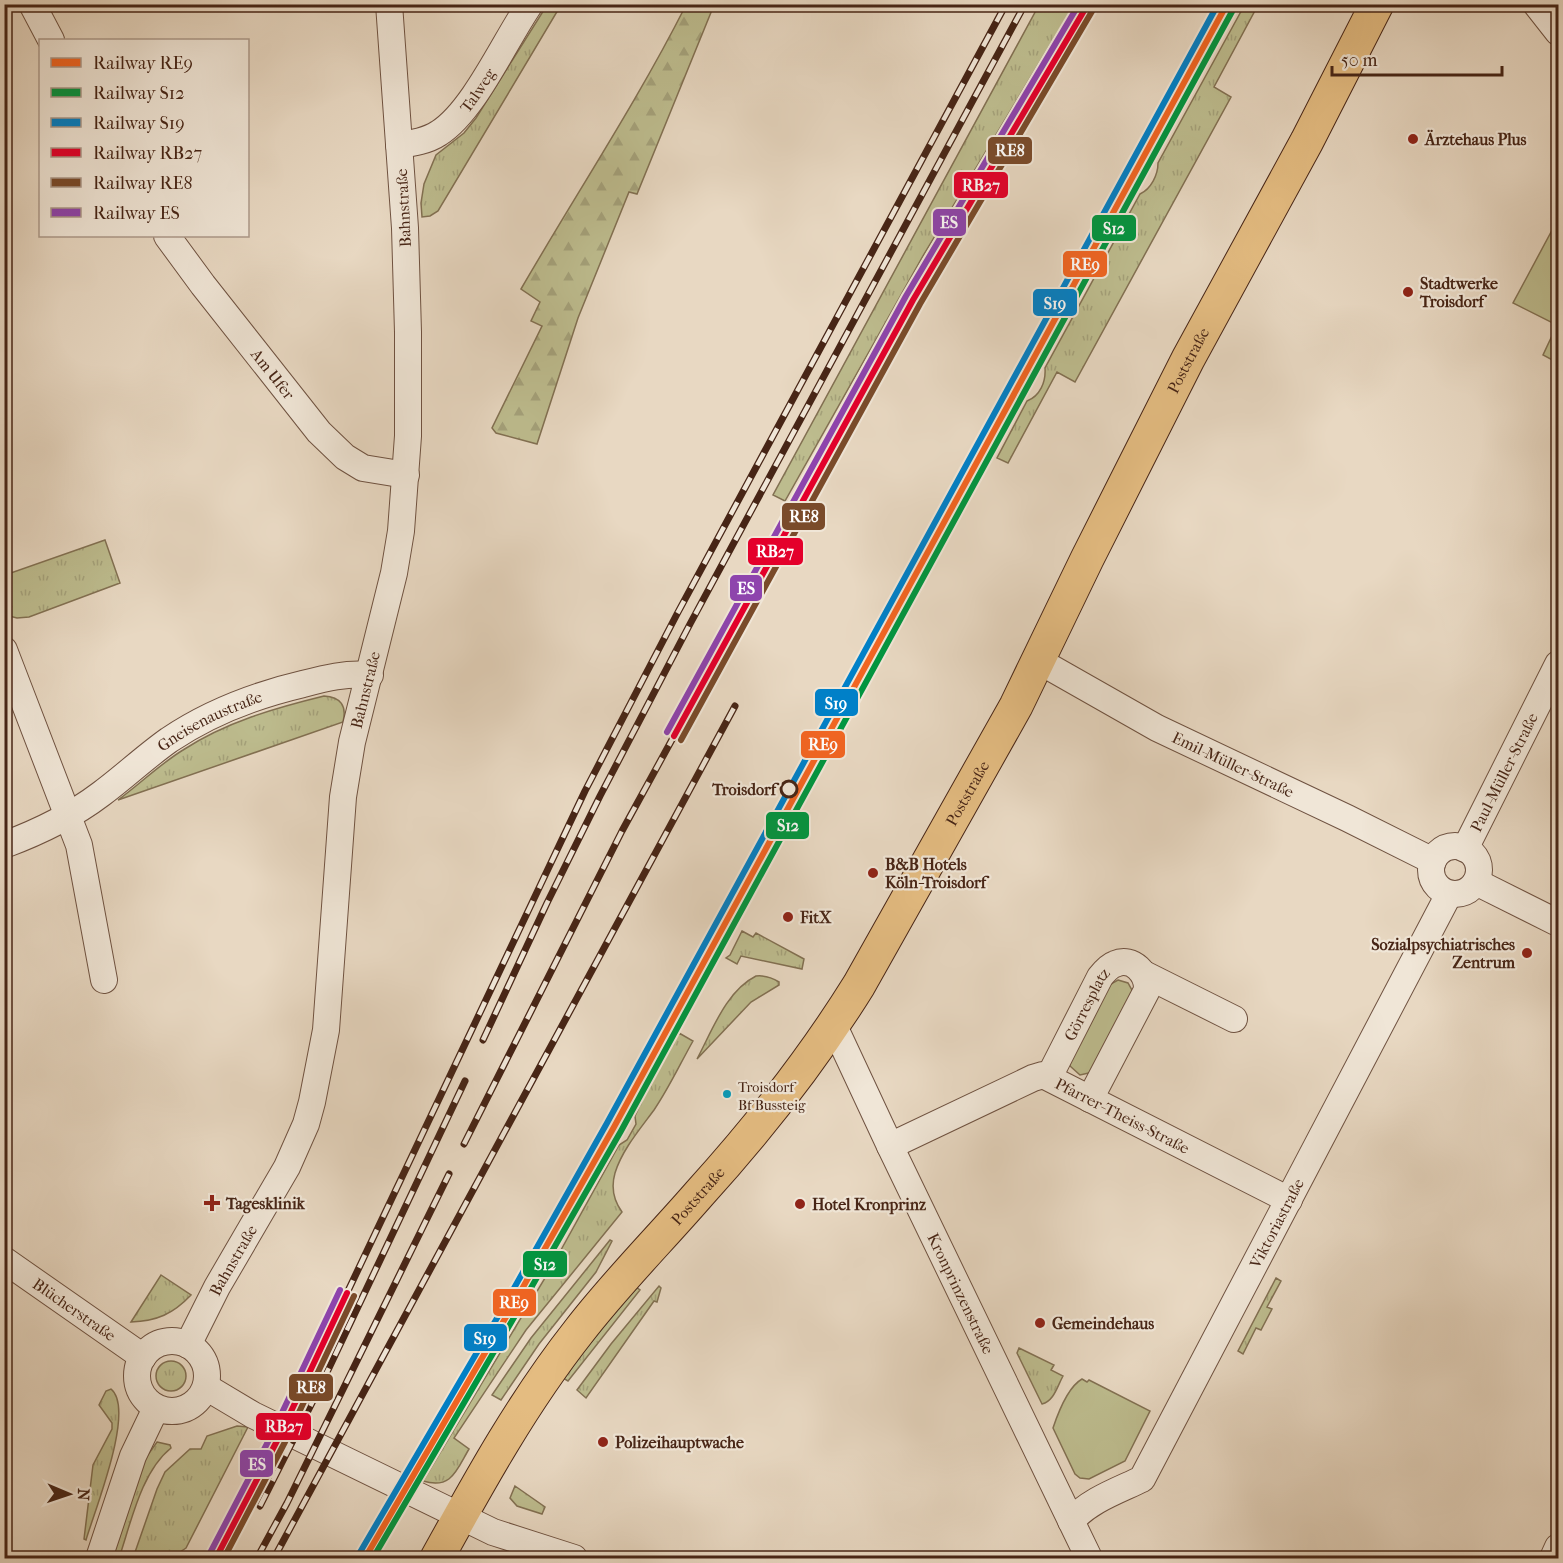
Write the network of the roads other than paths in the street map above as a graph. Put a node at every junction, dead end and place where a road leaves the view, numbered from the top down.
1 (32, 4) edge
2 (389, 4) edge
3 (530, 4) edge
4 (1377, 4) edge
5 (1536, 4) edge
6 (1558, 32) edge
7 (50, 39) edge
8 (399, 145) junction
9 (168, 237) edge
10 (406, 475) junction
11 (4, 650) edge
12 (1039, 661) junction
13 (1558, 664) edge
14 (370, 675) junction
15 (69, 815) junction
16 (4, 845) edge
17 (1465, 849) junction
18 (1433, 861) junction
19 (1476, 882) junction
20 (1449, 894) junction
21 (1558, 923) edge
22 (1144, 974) junction
23 (104, 980) dead end
24 (1234, 1020) dead end
25 (834, 1026) junction
26 (1049, 1077) junction
27 (1090, 1099) junction
28 (890, 1146) junction
29 (1289, 1200) junction
30 (4, 1260) edge
31 (188, 1345) junction
32 (144, 1357) junction
33 (206, 1388) junction
34 (156, 1408) junction
35 (460, 1516) junction
36 (1071, 1521) junction
37 (99, 1558) edge
38 (436, 1558) edge
39 (574, 1558) edge
40 (1089, 1558) edge

1 - 7 street
2 - 8 street, Bahnstraße
3 - 8 street, Talweg
4 - 12 main road, Poststraße
5 - 6 street
8 - 10 street, Bahnstraße
9 - 10 street, Am Ufer
10 - 14 street, Bahnstraße
11 - 15 street
12 - 18 street, Emil-Müller-Straße
12 - 25 main road, Poststraße
13 - 17 street, Paul-Müller-Straße
14 - 15 street, Gneisenaustraße
14 - 31 street, Bahnstraße
15 - 16 street, Gneisenaustraße
15 - 23 street
17 - 18 street
17 - 19 street
18 - 20 street
19 - 20 street
19 - 21 street
20 - 29 street, Viktoriastraße
22 - 24 street, Görresplatz
22 - 26 street, Görresplatz
22 - 27 street
25 - 28 street, Kronprinzenstraße
25 - 35 main road, Poststraße
26 - 27 street, Pfarrer-Theiss-Straße
26 - 28 street, Pfarrer-Theiss-Straße
27 - 29 street, Pfarrer-Theiss-Straße
28 - 36 street, Kronprinzenstraße
29 - 36 street, Viktoriastraße
30 - 32 street, Blücherstraße
31 - 32 street
31 - 33 street
32 - 34 street
33 - 34 street
33 - 35 street
34 - 37 street
35 - 38 main road, Poststraße
35 - 39 street
36 - 40 street, Kronprinzenstraße

